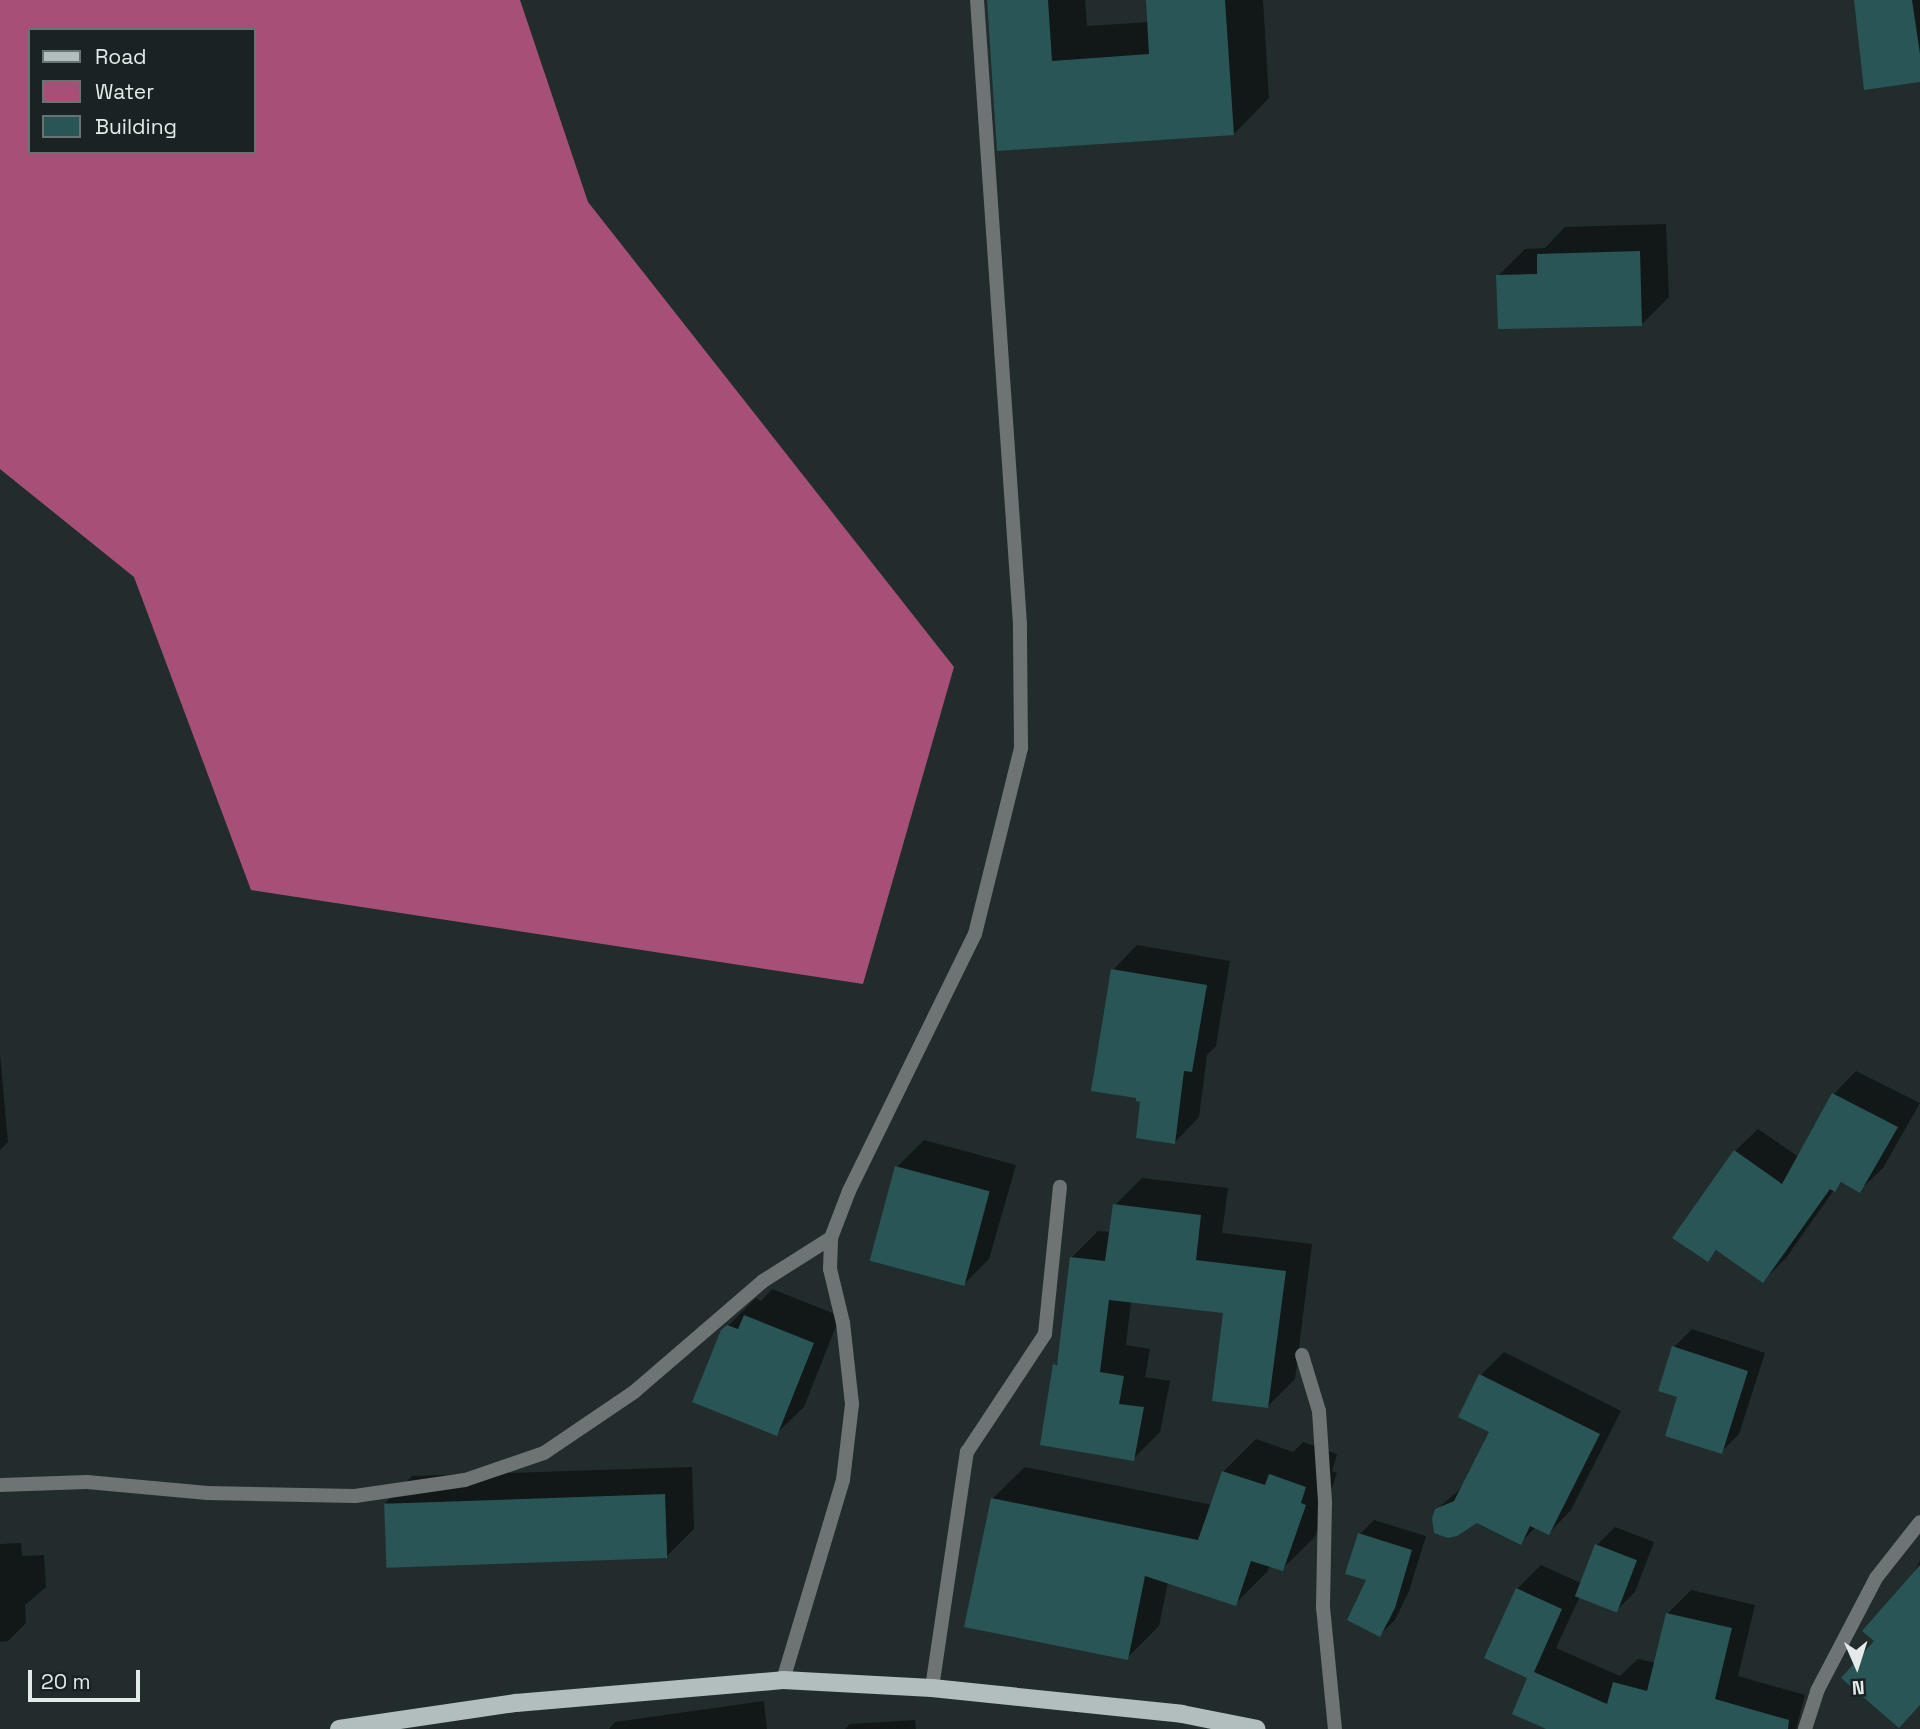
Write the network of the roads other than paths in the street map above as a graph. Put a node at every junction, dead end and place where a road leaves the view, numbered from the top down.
1 (977, 0) edge
2 (1060, 1187) dead end
3 (831, 1238) junction
4 (1302, 1355) dead end
5 (0, 1485) edge
6 (1920, 1522) edge
7 (783, 1680) junction
8 (932, 1688) junction
9 (339, 1729) edge
10 (1256, 1729) edge
11 (1335, 1729) edge
12 (1805, 1729) edge

1 - 3 street
2 - 8 street
3 - 5 street
3 - 7 street
4 - 11 street
6 - 12 street
7 - 8 main road
7 - 9 main road
8 - 10 main road

